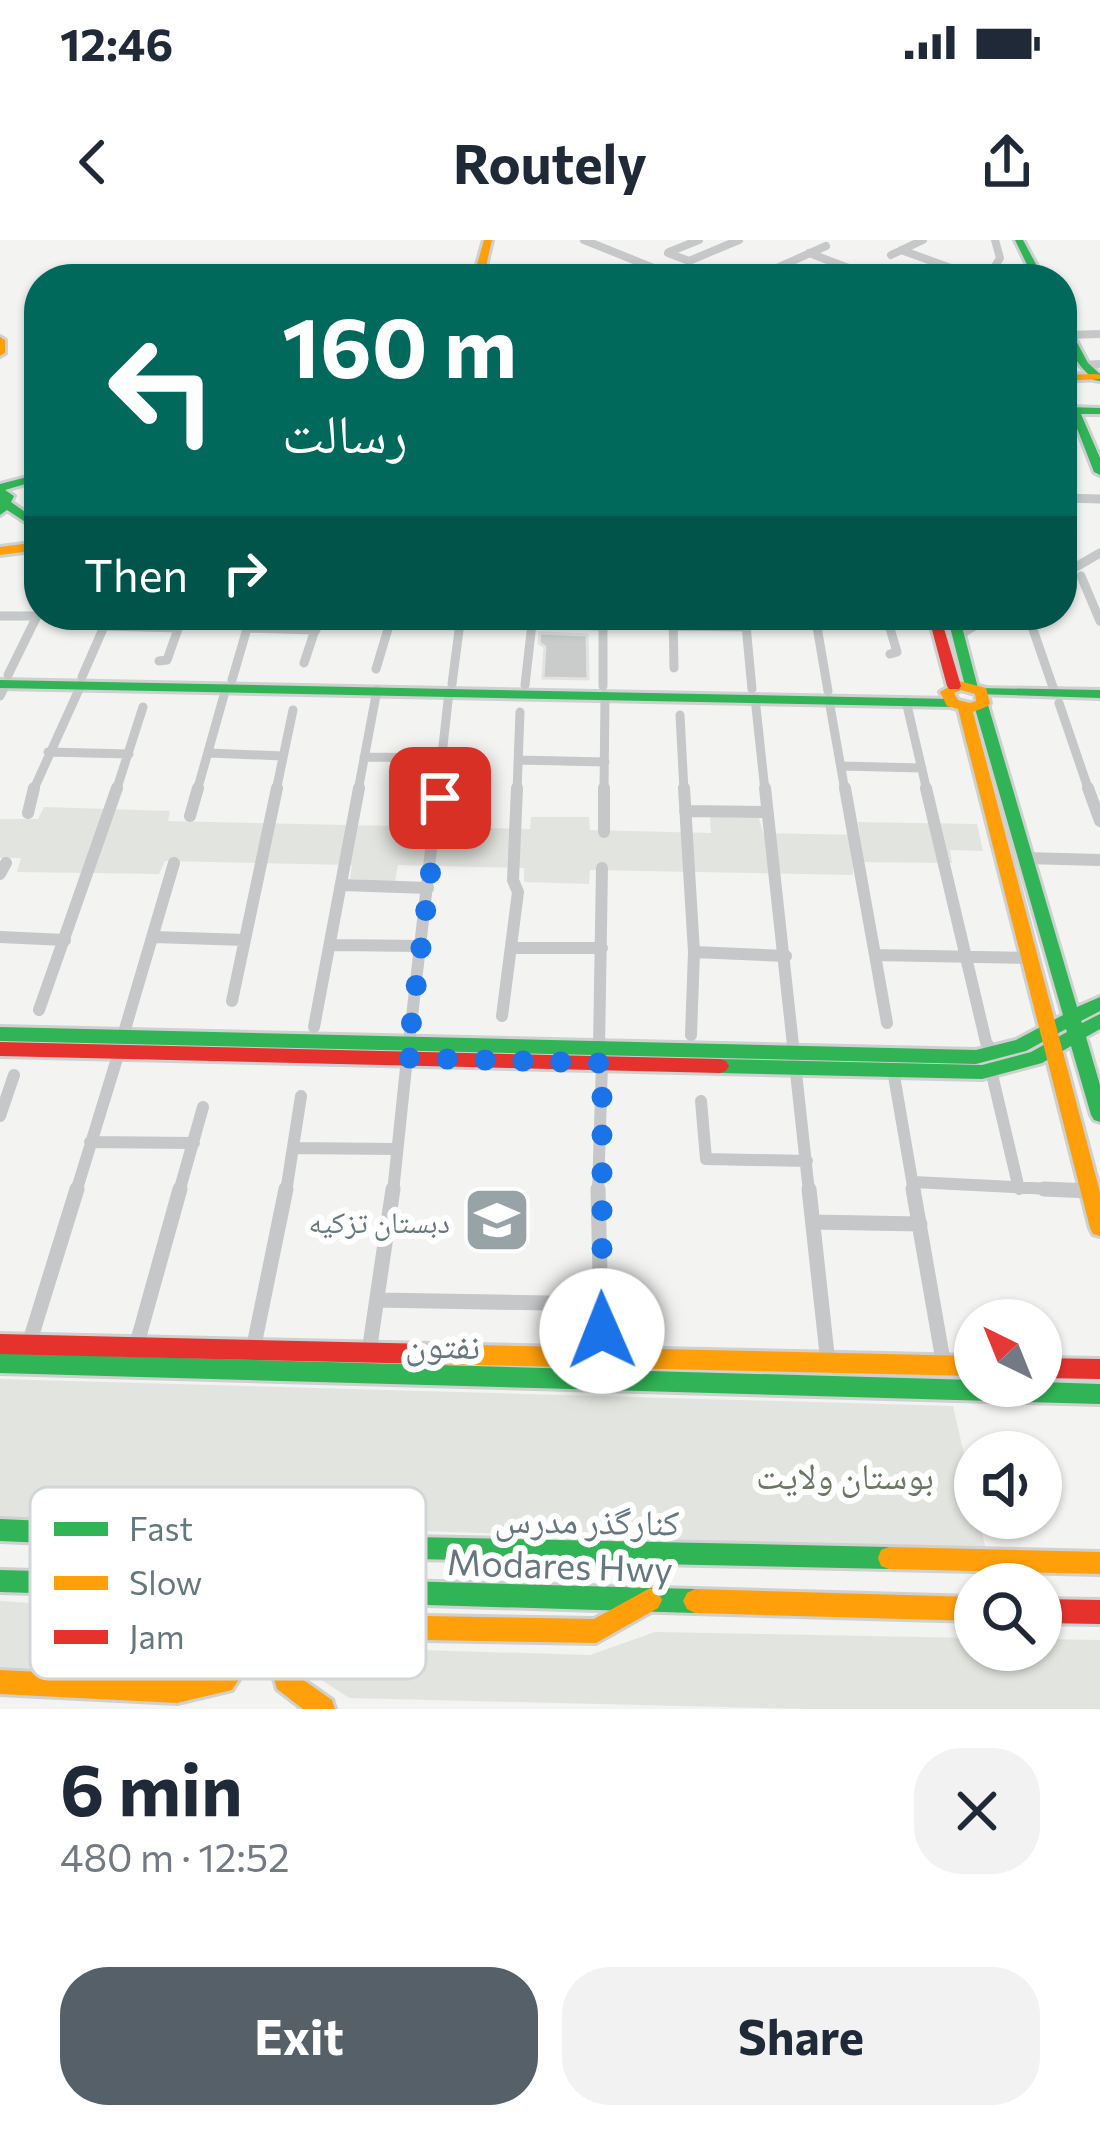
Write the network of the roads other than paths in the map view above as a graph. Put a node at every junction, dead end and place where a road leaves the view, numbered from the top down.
1 (739, 240) edge
2 (921, 240) edge
3 (592, 241) edge
4 (690, 241) edge
5 (826, 246) dead end
6 (901, 250) junction
7 (711, 251) junction
8 (809, 253) junction
9 (891, 255) dead end
10 (646, 264) edge
11 (785, 264) edge
12 (834, 264) edge
13 (940, 264) edge
14 (0, 340) edge
15 (0, 353) edge
16 (1077, 430) edge
17 (1098, 466) edge
18 (1081, 576) dead end
19 (1099, 617) edge
20 (30, 630) edge
21 (102, 630) edge
22 (177, 630) edge
23 (246, 630) edge
24 (316, 630) edge
25 (387, 630) edge
26 (459, 630) edge
27 (531, 630) edge
28 (603, 630) edge
29 (674, 630) edge
30 (746, 630) edge
31 (817, 630) edge
32 (890, 630) edge
33 (940, 630) edge
34 (957, 630) edge
35 (967, 630) edge
36 (1033, 630) edge
37 (958, 635) junction
38 (890, 654) dead end
39 (159, 662) dead end
40 (304, 663) dead end
41 (674, 668) dead end
42 (376, 669) dead end
43 (81, 681) junction
44 (3, 683) edge
45 (229, 684) junction
46 (267, 685) junction
47 (525, 685) junction
48 (415, 687) junction
49 (451, 688) junction
50 (376, 690) junction
51 (562, 690) junction
52 (604, 691) junction
53 (754, 694) junction
54 (1100, 694) edge
55 (829, 695) junction
56 (967, 696) junction
57 (1057, 698) junction
58 (906, 701) junction
59 (1100, 704) edge
60 (143, 707) dead end
61 (293, 710) dead end
62 (520, 712) dead end
63 (680, 715) dead end
64 (48, 752) junction
65 (208, 753) junction
66 (129, 754) junction
67 (283, 756) junction
68 (364, 757) junction
69 (444, 758) junction
70 (518, 760) junction
71 (605, 762) junction
72 (841, 766) junction
73 (922, 768) junction
74 (685, 811) junction
75 (767, 812) junction
76 (28, 813) dead end
77 (190, 816) dead end
78 (1100, 821) edge
79 (604, 832) dead end
80 (1025, 858) junction
81 (1100, 860) edge
82 (174, 863) dead end
83 (602, 868) dead end
84 (342, 885) junction
85 (428, 888) junction
86 (0, 937) edge
87 (154, 937) junction
88 (65, 940) junction
89 (245, 940) junction
90 (332, 945) junction
91 (422, 946) junction
92 (513, 947) junction
93 (602, 948) junction
94 (694, 952) junction
95 (786, 956) junction
96 (876, 957) junction
97 (966, 957) junction
98 (1029, 958) junction
99 (232, 1001) dead end
100 (1100, 1003) edge
101 (39, 1010) dead end
102 (502, 1016) dead end
103 (1100, 1021) edge
104 (887, 1023) dead end
105 (1074, 1026) junction
106 (314, 1027) dead end
107 (0, 1034) edge
108 (691, 1035) dead end
109 (1051, 1040) junction
110 (121, 1044) junction
111 (0, 1049) edge
112 (408, 1051) junction
113 (601, 1056) junction
114 (795, 1060) junction
115 (993, 1062) junction
116 (893, 1070) junction
117 (14, 1075) dead end
118 (301, 1096) dead end
119 (701, 1101) dead end
120 (203, 1107) dead end
121 (1100, 1114) edge
122 (0, 1116) edge
123 (90, 1142) junction
124 (194, 1143) junction
125 (293, 1148) junction
126 (397, 1149) junction
127 (808, 1161) junction
128 (914, 1182) junction
129 (1019, 1189) junction
130 (1090, 1191) junction
131 (813, 1222) junction
132 (920, 1224) junction
133 (1100, 1228) edge
134 (377, 1300) junction
135 (601, 1304) junction
136 (0, 1344) edge
137 (29, 1344) junction
138 (86, 1346) junction
139 (136, 1347) junction
140 (253, 1350) junction
141 (369, 1352) junction
142 (477, 1355) junction
143 (602, 1358) junction
144 (0, 1363) edge
145 (828, 1363) junction
146 (80, 1365) junction
147 (944, 1366) junction
148 (954, 1366) edge
149 (1062, 1368) edge
150 (1100, 1369) edge
151 (476, 1377) junction
152 (1100, 1394) edge
153 (0, 1530) edge
154 (30, 1531) edge
155 (426, 1548) edge
156 (1100, 1563) edge
157 (0, 1581) edge
158 (30, 1582) edge
159 (426, 1593) edge
160 (650, 1599) junction
161 (954, 1608) edge
162 (1062, 1611) edge
163 (1100, 1612) edge
164 (426, 1628) edge
165 (226, 1679) edge
166 (285, 1679) edge
167 (0, 1682) edge
168 (323, 1709) edge

1 - 7 street
2 - 6 street
3 - 10 street
4 - 7 street
4 - 7 street
5 - 8 street
6 - 9 street
6 - 13 street
8 - 11 street
8 - 12 street
14 - 15 main road
16 - 17 main road
18 - 19 street
20 - 44 street
21 - 43 street
22 - 39 street
23 - 45 street
24 - 40 street
25 - 42 street
26 - 49 street
27 - 47 street
28 - 52 street
29 - 41 street
30 - 53 street
31 - 55 street
32 - 38 street
33 - 56 main road
34 - 37 main road
35 - 37 street
36 - 57 street
37 - 56 main road
43 - 44 main road
43 - 45 main road
43 - 64 street
45 - 46 main road
45 - 65 street
46 - 48 main road
46 - 50 main road
47 - 49 main road
47 - 51 main road
48 - 49 main road
48 - 50 main road
49 - 51 main road
49 - 69 street
50 - 68 street
51 - 52 main road
52 - 53 main road
52 - 71 street
53 - 55 main road
53 - 75 street
54 - 57 main road
55 - 56 main road
55 - 58 main road
55 - 72 street
56 - 57 main road
56 - 58 main road
56 - 80 main road
56 - 98 main road
57 - 59 main road
57 - 78 street
58 - 73 street
60 - 66 street
61 - 67 street
62 - 70 street
63 - 74 street
64 - 66 street
64 - 76 street
65 - 67 street
65 - 77 street
66 - 88 street
67 - 89 street
68 - 69 street
68 - 84 street
69 - 85 street
70 - 71 street
70 - 92 street
71 - 79 street
72 - 73 street
72 - 96 street
73 - 97 street
74 - 75 street
74 - 94 street
75 - 95 street
80 - 81 street
80 - 105 main road
82 - 87 street
83 - 93 street
84 - 85 street
84 - 90 street
85 - 91 street
86 - 88 street
87 - 89 street
87 - 110 street
88 - 101 street
89 - 99 street
90 - 91 street
90 - 106 street
91 - 112 street
92 - 93 street
92 - 102 street
93 - 113 street
94 - 95 street
94 - 108 street
95 - 114 street
96 - 97 street
96 - 104 street
97 - 98 street
97 - 115 street
98 - 109 main road
100 - 105 main road
103 - 105 main road
105 - 109 main road
105 - 121 main road
107 - 110 main road
109 - 115 main road
109 - 130 main road
110 - 111 main road
110 - 112 main road
110 - 123 street
112 - 113 main road
112 - 126 street
113 - 114 main road
113 - 135 street
114 - 115 main road
114 - 116 main road
114 - 127 street
115 - 116 main road
115 - 129 street
116 - 128 street
117 - 122 street
118 - 125 street
119 - 127 street
120 - 124 street
123 - 124 street
123 - 137 street
124 - 139 street
125 - 126 street
125 - 140 street
126 - 134 street
127 - 131 street
128 - 129 street
128 - 132 street
129 - 130 street
130 - 133 main road
131 - 132 street
131 - 145 street
132 - 147 street
134 - 135 street
134 - 141 street
135 - 143 street
136 - 137 main road, نفتون
137 - 138 main road, نفتون
138 - 139 main road, نفتون
138 - 146 main road
139 - 140 main road, نفتون
140 - 141 main road, نفتون
141 - 142 main road, نفتون
142 - 143 main road, نفتون
142 - 151 main road
143 - 145 main road, نفتون
144 - 146 main road, نفتون
145 - 147 main road, نفتون
146 - 151 main road, نفتون
147 - 148 main road, نفتون
149 - 150 main road
151 - 152 main road, نفتون
153 - 154 main road, کنارگذر مدرس
155 - 156 main road, کنارگذر مدرس
157 - 158 main road, Modares Hwy
159 - 160 main road, Modares Hwy
160 - 161 main road, Modares Hwy
160 - 164 main road
162 - 163 main road
165 - 167 main road
166 - 168 main road

